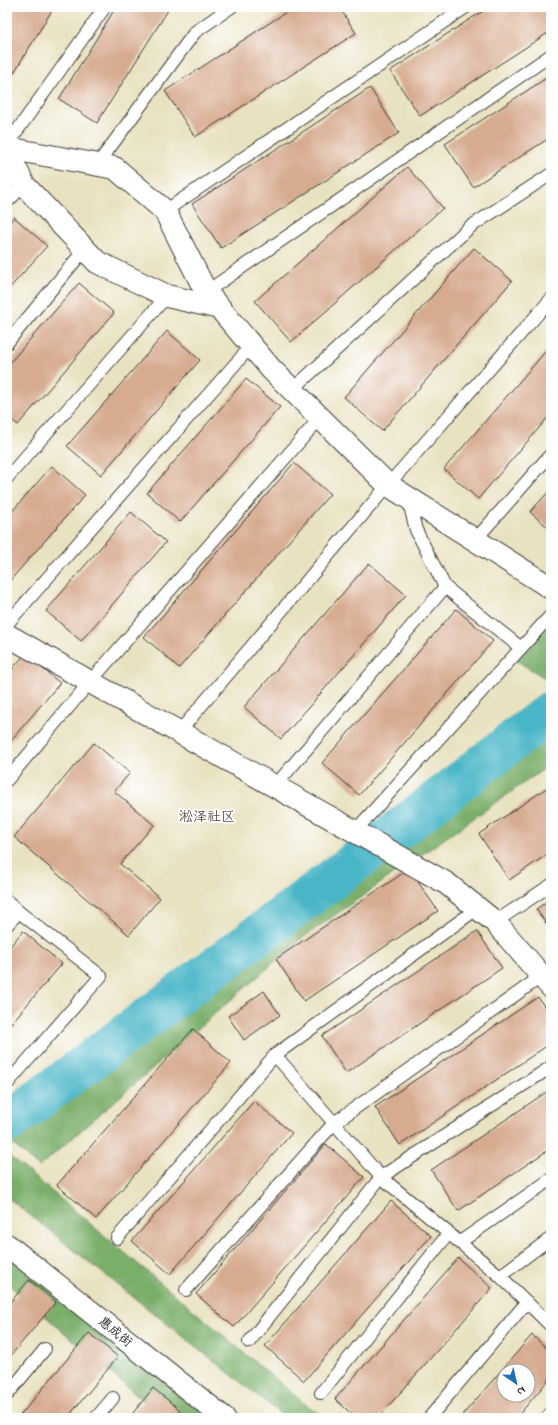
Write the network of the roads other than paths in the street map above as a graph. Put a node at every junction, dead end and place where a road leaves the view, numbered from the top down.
1 (105, 7) edge
2 (231, 7) edge
3 (466, 7) edge
4 (551, 55) edge
5 (7, 147) edge
6 (7, 151) edge
7 (97, 164) junction
8 (551, 174) edge
9 (24, 184) junction
10 (7, 202) edge
11 (165, 212) junction
12 (85, 249) junction
13 (206, 292) junction
14 (167, 296) junction
15 (551, 299) edge
16 (220, 308) junction
17 (7, 343) edge
18 (251, 346) junction
19 (292, 390) junction
20 (320, 418) junction
21 (551, 454) edge
22 (7, 478) edge
23 (388, 485) junction
24 (408, 498) junction
25 (475, 540) junction
26 (446, 587) junction
27 (551, 588) edge
28 (551, 615) edge
29 (8, 634) edge
30 (521, 648) junction
31 (90, 682) junction
32 (179, 732) junction
33 (7, 780) edge
34 (275, 786) junction
35 (355, 831) junction
36 (551, 885) edge
37 (7, 901) edge
38 (18, 912) junction
39 (486, 915) junction
40 (7, 925) edge
41 (546, 981) edge
42 (275, 1055) junction
43 (551, 1067) edge
44 (7, 1084) edge
45 (334, 1123) junction
46 (381, 1177) junction
47 (551, 1179) edge
48 (449, 1233) junction
49 (117, 1238) dead end
50 (551, 1238) edge
51 (460, 1242) junction
52 (7, 1245) edge
53 (500, 1276) junction
54 (186, 1290) dead end
55 (527, 1302) junction
56 (551, 1326) edge
57 (249, 1342) dead end
58 (45, 1349) dead end
59 (321, 1393) dead end
60 (7, 1395) edge
61 (113, 1398) dead end
62 (551, 1413) edge
63 (96, 1418) edge
64 (224, 1418) edge
65 (429, 1418) edge
66 (547, 1418) edge

1 - 5 lane
2 - 7 lane
3 - 11 lane
4 - 13 lane
5 - 7 street
6 - 9 street
7 - 11 street
8 - 19 lane
9 - 10 lane
9 - 12 street
11 - 13 street
12 - 14 street
12 - 17 lane
13 - 16 street
14 - 16 street
14 - 22 lane
15 - 23 lane
16 - 18 street
18 - 19 street
18 - 29 lane
19 - 20 street
20 - 23 street
20 - 31 lane
21 - 25 lane
23 - 24 street
23 - 32 lane
24 - 25 street
24 - 26 lane
25 - 27 street
26 - 30 lane
26 - 34 lane
28 - 30 lane
29 - 31 street
30 - 35 lane
31 - 32 street
31 - 33 lane
32 - 34 street
34 - 35 street
35 - 39 street
36 - 39 lane
37 - 38 lane
38 - 40 lane
38 - 44 lane
39 - 41 street
39 - 42 lane
41 - 45 lane
42 - 45 lane
42 - 49 lane
43 - 46 lane
45 - 46 lane
45 - 54 lane
46 - 48 lane
46 - 57 lane
47 - 51 lane
48 - 51 lane
48 - 59 lane
50 - 53 lane
51 - 53 lane
52 - 64 street, 惠成街
53 - 55 lane
55 - 56 lane
55 - 65 lane
58 - 60 lane
61 - 63 lane
62 - 66 lane

